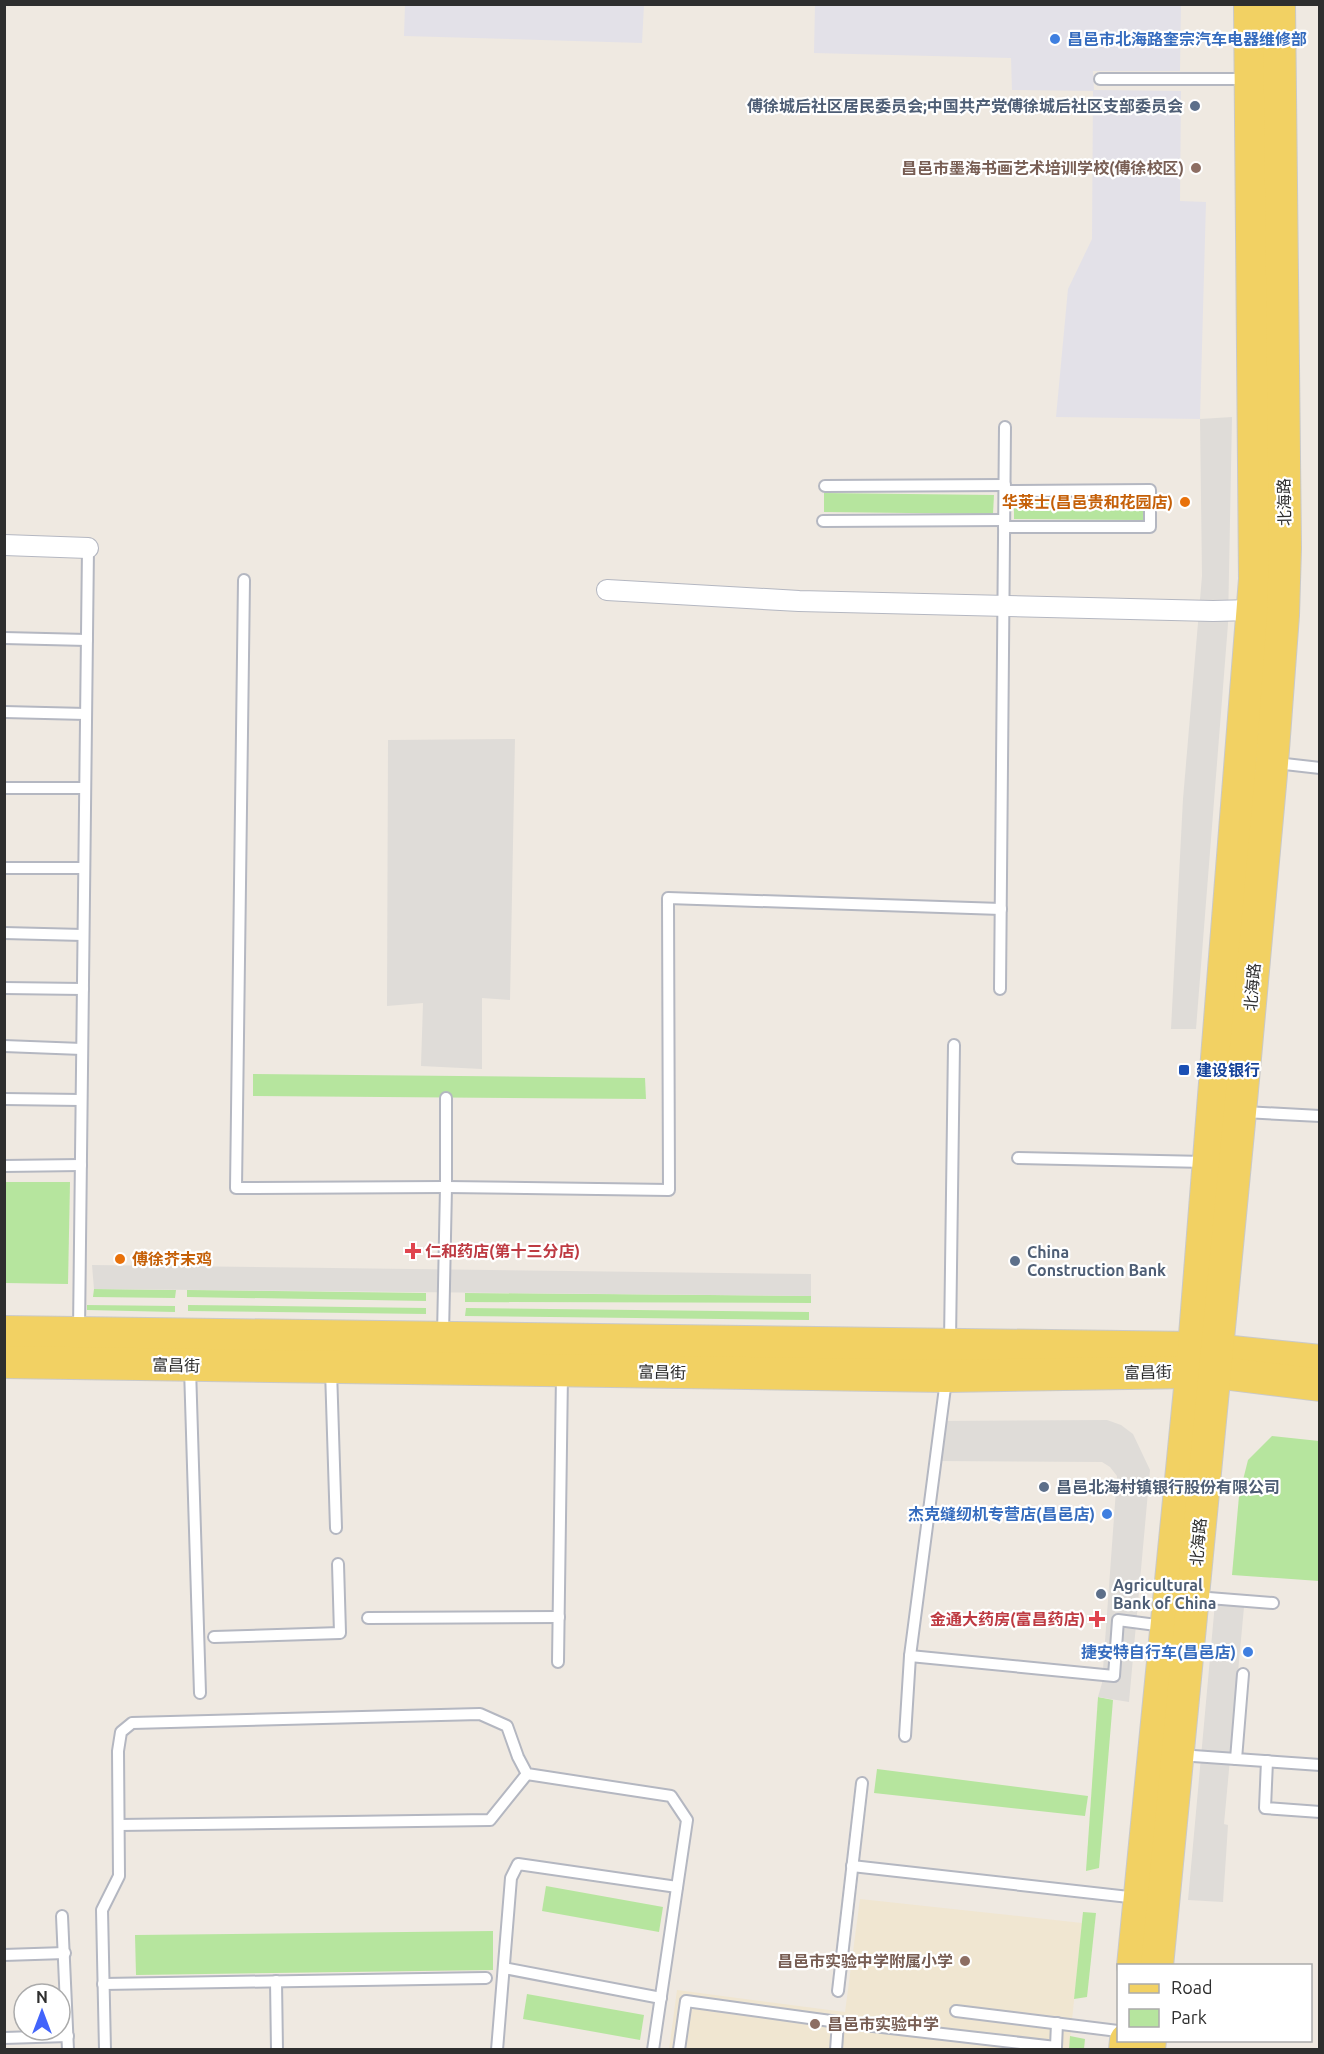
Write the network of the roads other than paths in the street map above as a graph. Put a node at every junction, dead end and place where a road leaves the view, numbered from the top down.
1 (1250, 4) edge
2 (1279, 4) edge
3 (1100, 79) dead end
4 (1251, 80) junction
5 (1005, 427) dead end
6 (825, 486) dead end
7 (1005, 488) junction
8 (823, 521) dead end
9 (1004, 524) junction
10 (4, 545) edge
11 (88, 548) joint
12 (244, 580) dead end
13 (607, 590) dead end
14 (1004, 606) junction
15 (1252, 610) junction
16 (4, 638) edge
17 (87, 640) junction
18 (4, 712) edge
19 (86, 714) junction
20 (1272, 763) junction
21 (1320, 768) edge
22 (4, 788) edge
23 (85, 789) junction
24 (4, 868) edge
25 (84, 868) junction
26 (1001, 909) junction
27 (4, 933) edge
28 (83, 935) junction
29 (4, 988) edge
30 (83, 988) junction
31 (1000, 989) dead end
32 (954, 1045) dead end
33 (4, 1046) edge
34 (82, 1048) junction
35 (446, 1098) dead end
36 (4, 1099) edge
37 (81, 1100) junction
38 (1240, 1112) junction
39 (1320, 1116) edge
40 (1018, 1158) dead end
41 (1208, 1162) junction
42 (81, 1165) junction
43 (4, 1166) edge
44 (446, 1187) junction
45 (4, 1332) edge
46 (79, 1333) junction
47 (443, 1338) junction
48 (950, 1344) junction
49 (1204, 1361) junction
50 (1320, 1361) edge
51 (4, 1362) edge
52 (190, 1365) junction
53 (331, 1367) junction
54 (562, 1371) junction
55 (946, 1376) junction
56 (1320, 1385) edge
57 (336, 1528) dead end
58 (338, 1564) dead end
59 (1193, 1597) junction
60 (1273, 1603) dead end
61 (559, 1617) junction
62 (368, 1618) dead end
63 (1167, 1626) junction
64 (214, 1637) dead end
65 (910, 1656) junction
66 (558, 1662) dead end
67 (1243, 1674) dead end
68 (200, 1693) dead end
69 (905, 1736) dead end
70 (1177, 1755) junction
71 (1236, 1759) junction
72 (1267, 1761) junction
73 (1320, 1765) edge
74 (527, 1774) junction
75 (862, 1783) dead end
76 (1320, 1812) edge
77 (119, 1825) junction
78 (852, 1866) junction
79 (677, 1887) junction
80 (1140, 1898) junction
81 (62, 1916) dead end
82 (65, 1953) junction
83 (4, 1955) edge
84 (1134, 1964) edge
85 (1157, 1964) edge
86 (504, 1968) junction
87 (486, 1978) dead end
88 (276, 1981) junction
89 (66, 1982) edge
90 (103, 1984) junction
91 (838, 1991) dead end
92 (661, 1998) junction
93 (956, 2011) dead end
94 (838, 2022) junction
95 (1057, 2023) junction
96 (1117, 2031) edge
97 (1056, 2048) edge
98 (105, 2049) edge
99 (277, 2049) edge
100 (497, 2049) edge
101 (653, 2049) edge
102 (679, 2049) edge
103 (836, 2049) edge

1 - 4 main road, 北海路
2 - 20 main road, 北海路
3 - 4 lane
4 - 15 main road, 北海路
5 - 7 lane
6 - 7 lane
7 - 9 lane
7 - 9 lane
8 - 9 lane
9 - 14 lane
10 - 11 street
11 - 17 lane
12 - 44 lane
13 - 14 street
14 - 15 street
14 - 26 lane
15 - 41 main road, 北海路
16 - 17 lane
17 - 19 lane
18 - 19 lane
19 - 23 lane
20 - 21 lane
20 - 38 main road, 北海路
22 - 23 lane
23 - 25 lane
24 - 25 lane
25 - 28 lane
26 - 31 lane
26 - 44 lane
27 - 28 lane
28 - 30 lane
29 - 30 lane
30 - 34 lane
32 - 48 lane
33 - 34 lane
34 - 37 lane
35 - 44 lane
36 - 37 lane
37 - 42 lane
38 - 39 lane
38 - 49 main road, 北海路
40 - 41 lane
41 - 49 main road, 北海路
42 - 43 lane
42 - 46 lane
44 - 47 lane
45 - 46 main road, 富昌街
46 - 47 main road, 富昌街
47 - 48 main road, 富昌街
48 - 49 main road, 富昌街
49 - 50 main road, 富昌街
49 - 55 main road, 富昌街
49 - 56 main road, 富昌街
49 - 59 main road, 北海路
49 - 63 main road, 北海路
51 - 52 main road, 富昌街
52 - 53 main road, 富昌街
52 - 68 lane
53 - 54 main road, 富昌街
53 - 57 lane
54 - 55 main road, 富昌街
54 - 61 lane
55 - 65 lane
58 - 64 lane
59 - 60 lane
59 - 70 main road, 北海路
61 - 62 lane
61 - 66 lane
63 - 65 lane
63 - 80 main road, 北海路
65 - 69 lane
67 - 71 lane
70 - 71 lane
70 - 85 main road, 北海路
71 - 72 lane
72 - 73 lane
72 - 76 lane
74 - 77 lane
74 - 77 lane
74 - 79 lane
75 - 78 lane
77 - 90 lane
78 - 80 lane
78 - 91 lane
79 - 86 lane
79 - 92 lane
80 - 84 main road, 北海路
81 - 82 lane
82 - 83 lane
82 - 89 lane
86 - 92 lane
86 - 100 lane
87 - 88 lane
88 - 90 lane
88 - 99 lane
90 - 98 lane
92 - 101 lane
93 - 95 lane
94 - 97 lane
94 - 102 lane
94 - 103 lane
95 - 96 lane
95 - 97 lane

